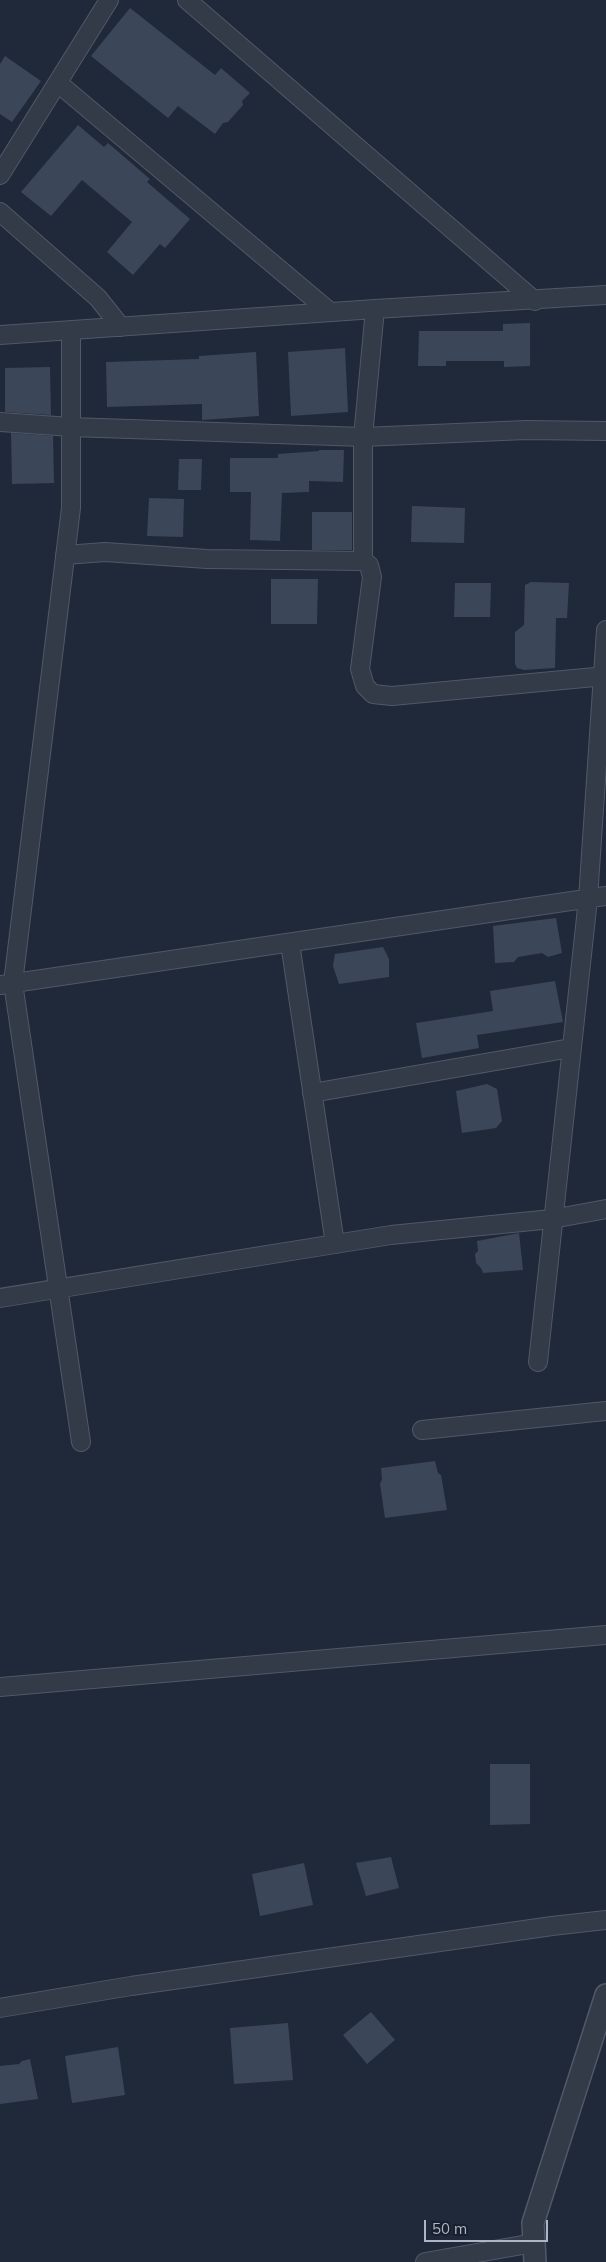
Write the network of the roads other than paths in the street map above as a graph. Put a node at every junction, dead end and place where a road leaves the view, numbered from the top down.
1 (109, 0) edge
2 (187, 0) edge
3 (58, 83) junction
4 (0, 175) edge
5 (0, 212) edge
6 (606, 295) edge
7 (534, 301) junction
8 (375, 309) junction
9 (330, 312) junction
10 (121, 327) junction
11 (71, 330) junction
12 (0, 336) edge
13 (0, 422) edge
14 (71, 427) junction
15 (606, 431) edge
16 (363, 437) junction
17 (65, 555) junction
18 (362, 561) junction
19 (606, 630) edge
20 (604, 676) edge
21 (606, 896) edge
22 (588, 899) junction
23 (290, 943) junction
24 (7, 984) edge
25 (571, 1048) junction
26 (312, 1094) junction
27 (606, 1209) edge
28 (552, 1220) junction
29 (335, 1244) junction
30 (58, 1290) junction
31 (0, 1298) edge
32 (538, 1362) dead end
33 (606, 1411) edge
34 (422, 1430) dead end
35 (81, 1442) dead end
36 (606, 1635) edge
37 (0, 1687) edge
38 (606, 1920) edge
39 (606, 1995) edge
40 (0, 2008) edge
41 (535, 2252) edge
42 (425, 2262) edge

1 - 3 street
2 - 7 street
3 - 4 street
3 - 9 street
5 - 10 street
6 - 7 street
7 - 8 street
8 - 9 street
8 - 16 street
9 - 10 street
10 - 11 street
11 - 12 street
11 - 14 street
13 - 14 street
14 - 16 street
14 - 17 street
15 - 16 street
16 - 18 street
17 - 18 street
17 - 24 street
18 - 20 street
19 - 20 street
20 - 22 street
21 - 22 street
22 - 23 street
22 - 25 street
23 - 24 street
23 - 26 street
24 - 30 street
25 - 26 street
25 - 28 street
26 - 29 street
27 - 28 street
28 - 29 street
28 - 32 street
29 - 30 street
30 - 31 street
30 - 35 street
33 - 34 street
36 - 37 street
38 - 40 street
39 - 41 street
41 - 42 street

